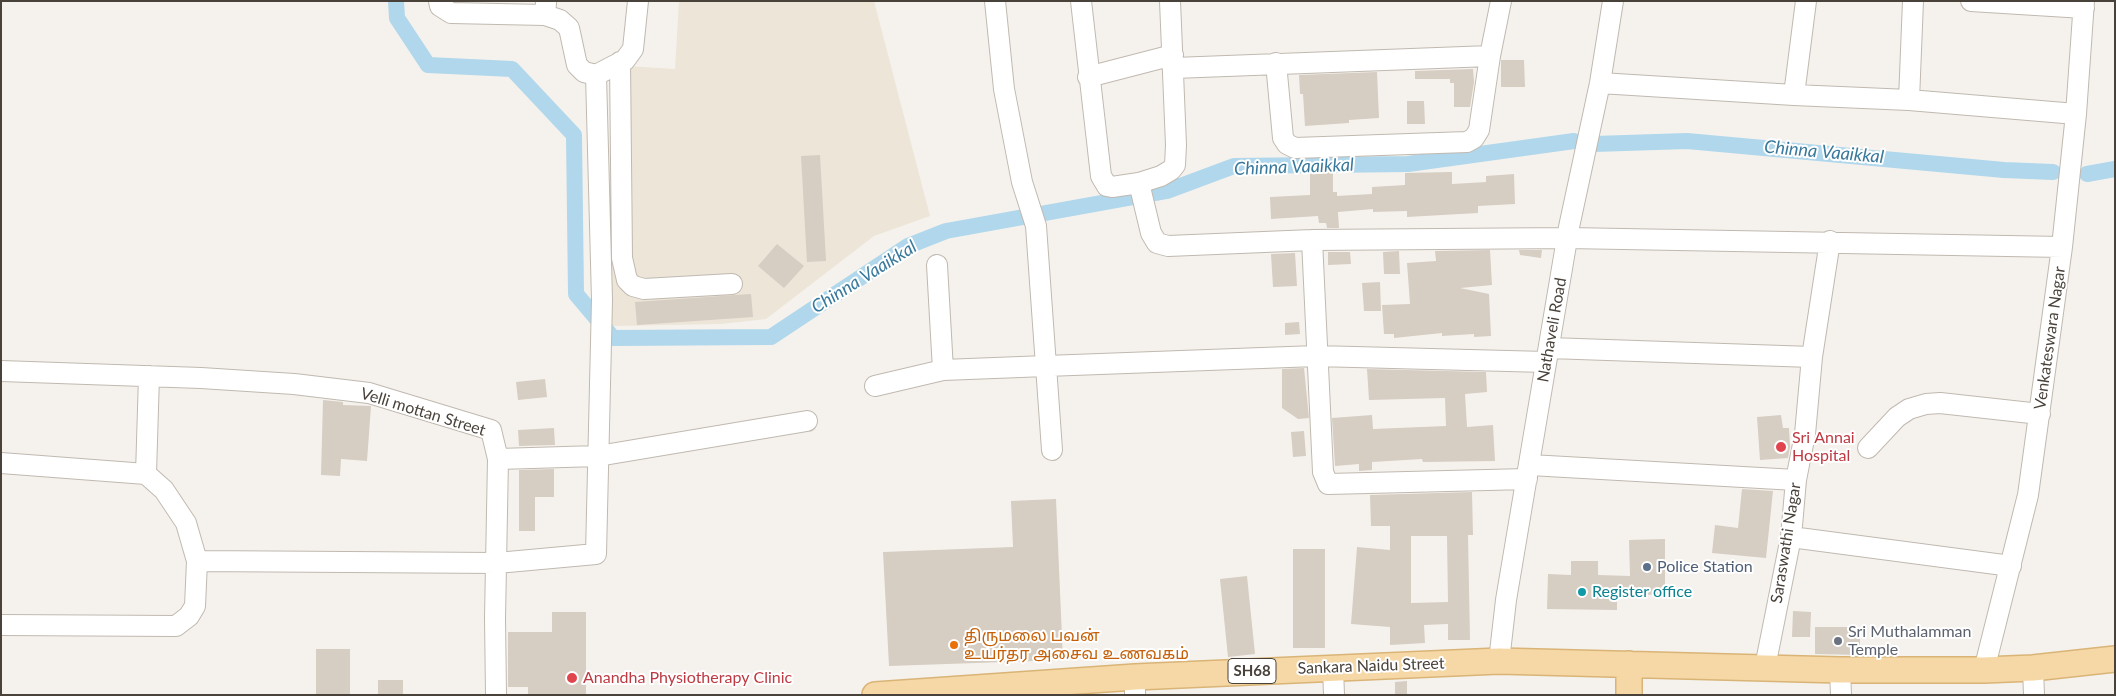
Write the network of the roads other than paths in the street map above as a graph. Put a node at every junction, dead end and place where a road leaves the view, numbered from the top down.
1 (439, 1) edge
2 (638, 1) edge
3 (994, 1) edge
4 (1080, 1) edge
5 (1170, 1) edge
6 (1501, 1) edge
7 (1613, 1) edge
8 (1806, 1) edge
9 (1913, 1) edge
10 (1971, 1) edge
11 (2084, 5) edge
12 (545, 8) edge
13 (1490, 56) junction
14 (1173, 61) junction
15 (620, 62) junction
16 (1276, 63) junction
17 (596, 75) junction
18 (1088, 77) junction
19 (1600, 83) junction
20 (1794, 95) junction
21 (1909, 100) junction
22 (2076, 114) junction
23 (1142, 193) junction
24 (1568, 238) junction
25 (1312, 240) junction
26 (1830, 241) junction
27 (2062, 247) junction
28 (937, 265) dead end
29 (732, 284) dead end
30 (1548, 355) junction
31 (1316, 356) junction
32 (1812, 357) junction
33 (1046, 366) junction
34 (943, 370) junction
35 (1, 371) edge
36 (149, 376) junction
37 (875, 386) dead end
38 (2040, 414) junction
39 (807, 421) dead end
40 (1868, 448) dead end
41 (1052, 450) dead end
42 (598, 456) junction
43 (498, 460) junction
44 (1, 463) edge
45 (1529, 472) junction
46 (146, 474) junction
47 (1796, 480) junction
48 (1791, 537) junction
49 (197, 561) junction
50 (497, 563) junction
51 (2011, 566) junction
52 (1, 625) edge
53 (2115, 659) edge
54 (1500, 661) junction
55 (1629, 664) junction
56 (1764, 667) junction
57 (1333, 668) junction
58 (2033, 668) junction
59 (1840, 670) junction
60 (1984, 670) junction
61 (1135, 686) edge
62 (496, 695) edge
63 (875, 695) edge
64 (1334, 695) edge
65 (1629, 695) edge
66 (1841, 695) edge
67 (2034, 695) edge

1 - 12 street
2 - 15 street
3 - 33 street
4 - 18 street
5 - 14 street
6 - 13 street
7 - 19 street, Nathaveli Road
8 - 20 street
9 - 21 street
10 - 11 street
11 - 22 street, Venkateswara Nagar
12 - 17 street
13 - 16 street
13 - 16 street
14 - 16 street
14 - 18 street
14 - 23 street
15 - 17 street
15 - 29 street
17 - 42 street
18 - 23 street
19 - 20 street
19 - 24 street, Nathaveli Road
20 - 21 street
21 - 22 street
22 - 27 street, Venkateswara Nagar
23 - 25 street
24 - 25 street
24 - 26 street
24 - 30 street, Nathaveli Road
25 - 31 street
26 - 27 street
26 - 32 street, Saraswathi Nagar
27 - 38 street, Venkateswara Nagar
28 - 34 street
30 - 31 street
30 - 32 street
30 - 45 street, Nathaveli Road
31 - 33 street
31 - 45 street
32 - 47 street, Saraswathi Nagar
33 - 34 street
33 - 41 street
34 - 37 street
35 - 36 street, Velli mottan Street
36 - 43 street, Velli mottan Street
36 - 46 street
38 - 40 street
38 - 51 street, Venkateswara Nagar
39 - 42 street
42 - 43 street
42 - 50 street
43 - 50 street, Velli mottan Street
44 - 46 street
45 - 47 street
45 - 54 street, Nathaveli Road
46 - 49 street
47 - 48 street, Saraswathi Nagar
48 - 51 street
48 - 56 street, Saraswathi Nagar
49 - 50 street
49 - 52 street
50 - 62 street, Velli mottan Street
51 - 60 street, Venkateswara Nagar
53 - 58 main road, SH68
54 - 55 main road, Sankara Naidu Street / SH68
54 - 57 main road, Sankara Naidu Street / SH68
55 - 56 main road, SH68
55 - 65 main road
56 - 59 main road, SH68
57 - 61 main road, Sankara Naidu Street / SH68
57 - 64 street
58 - 60 main road, SH68
58 - 67 street
59 - 60 main road, SH68
59 - 66 street
61 - 63 main road, Sankara Naidu Street / SH68

